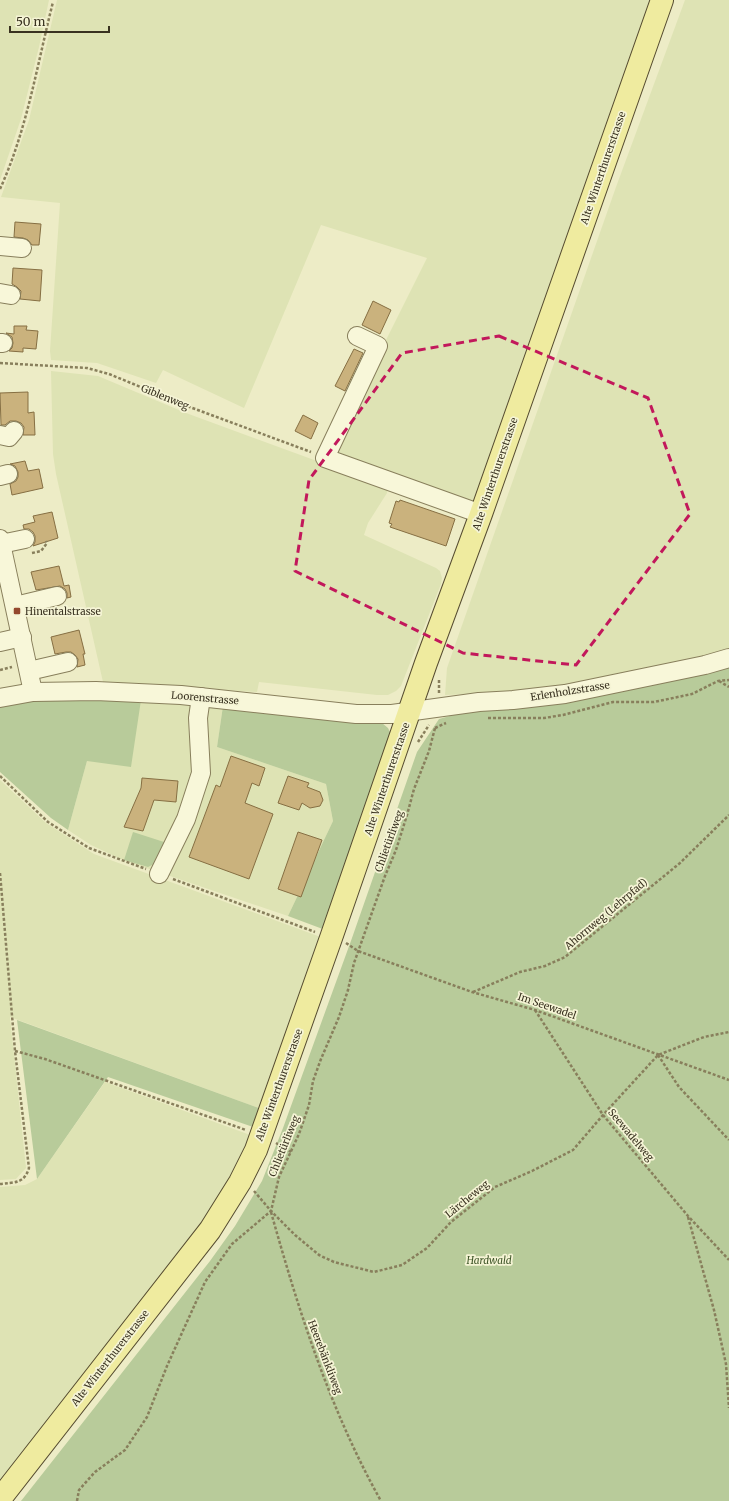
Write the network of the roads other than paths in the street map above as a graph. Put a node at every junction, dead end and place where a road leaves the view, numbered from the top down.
1 (662, 0) edge
2 (0, 246) edge
3 (22, 248) dead end
4 (357, 336) dead end
5 (481, 514) junction
6 (25, 539) dead end
7 (1, 541) edge
8 (3, 569) edge
9 (57, 596) dead end
10 (15, 606) junction
11 (22, 637) junction
12 (0, 642) edge
13 (729, 658) edge
14 (68, 662) dead end
15 (23, 669) junction
16 (33, 692) junction
17 (201, 697) junction
18 (0, 698) edge
19 (410, 712) junction
20 (159, 874) dead end
21 (0, 1499) edge

1 - 5 main road, Alte Winterthurerstrasse
2 - 3 street
4 - 5 street
5 - 19 main road, Alte Winterthurerstrasse
6 - 7 street
7 - 8 street
8 - 10 street
9 - 10 street
10 - 11 street
11 - 12 street
11 - 15 street
13 - 19 street, Erlenholzstrasse
14 - 15 street
15 - 16 street
16 - 17 street, Loorenstrasse
16 - 18 street, Loorenstrasse
17 - 19 street, Loorenstrasse
17 - 20 street
19 - 21 main road, Alte Winterthurerstrasse

